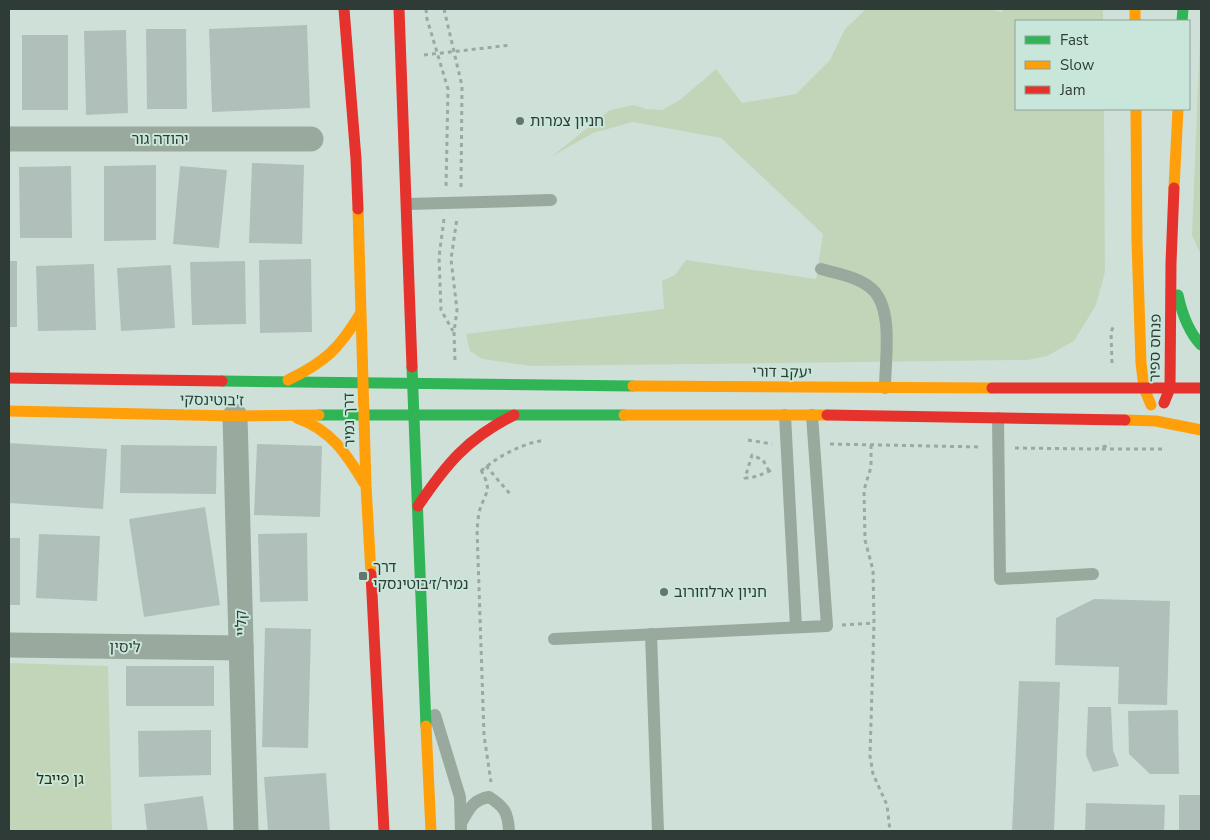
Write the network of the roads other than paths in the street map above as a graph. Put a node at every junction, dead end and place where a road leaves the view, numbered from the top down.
1 (344, 9) edge
2 (399, 9) edge
3 (1136, 110) edge
4 (1178, 110) edge
5 (9, 139) edge
6 (312, 139) dead end
7 (551, 200) dead end
8 (408, 204) junction
9 (1171, 263) junction
10 (821, 269) dead end
11 (360, 314) junction
12 (1201, 345) edge
13 (9, 378) edge
14 (284, 382) junction
15 (363, 382) junction
16 (414, 382) junction
17 (799, 388) junction
18 (884, 388) junction
19 (1144, 388) junction
20 (1170, 388) junction
21 (1201, 388) edge
22 (9, 411) edge
23 (414, 414) junction
24 (289, 415) junction
25 (515, 415) junction
26 (785, 415) junction
27 (812, 415) junction
28 (235, 416) junction
29 (364, 416) junction
30 (998, 418) junction
31 (1156, 421) junction
32 (1201, 430) edge
33 (366, 486) junction
34 (418, 506) junction
35 (1093, 574) dead end
36 (796, 627) junction
37 (651, 634) junction
38 (554, 639) dead end
39 (9, 645) edge
40 (241, 648) junction
41 (423, 676) junction
42 (461, 827) edge
43 (246, 831) edge
44 (384, 831) edge
45 (431, 831) edge
46 (509, 831) edge
47 (658, 831) edge

1 - 11 street, דרך נמיר
2 - 8 street
3 - 19 street, פנחס ספיר
4 - 9 street, פנחס ספיר
5 - 6 street, יהודה גור
7 - 8 lane
8 - 16 street
9 - 12 street
9 - 20 street, פנחס ספיר
10 - 18 lane
11 - 14 street
11 - 15 street, דרך נמיר
13 - 14 street, ז'בוטינסקי
14 - 15 street, ז'בוטינסקי
15 - 16 street, יעקב דורי
15 - 29 street, דרך נמיר
16 - 17 street, יעקב דורי
16 - 23 street
17 - 18 street, יעקב דורי
17 - 26 street
17 - 27 street
18 - 19 street, יעקב דורי
19 - 20 street, יעקב דורי
19 - 31 street, פנחס ספיר
20 - 21 street, יעקב דורי
20 - 31 street, פנחס ספיר
22 - 28 street, ז'בוטינסקי
23 - 25 street
23 - 29 street, ז'בוטינסקי
23 - 34 street
24 - 28 street, ז'בוטינסקי
24 - 29 street, ז'בוטינסקי
24 - 33 street
25 - 26 street
25 - 34 street
26 - 27 street
26 - 36 lane
27 - 30 street
27 - 36 lane
28 - 40 street, קליי
29 - 33 street, דרך נמיר
30 - 31 street
30 - 35 lane
31 - 32 street
33 - 44 street, דרך נמיר
34 - 41 street
36 - 37 lane
37 - 38 lane
37 - 47 lane
39 - 40 street, ליסין
40 - 43 street, קליי
41 - 42 lane
41 - 45 street
42 - 46 lane

